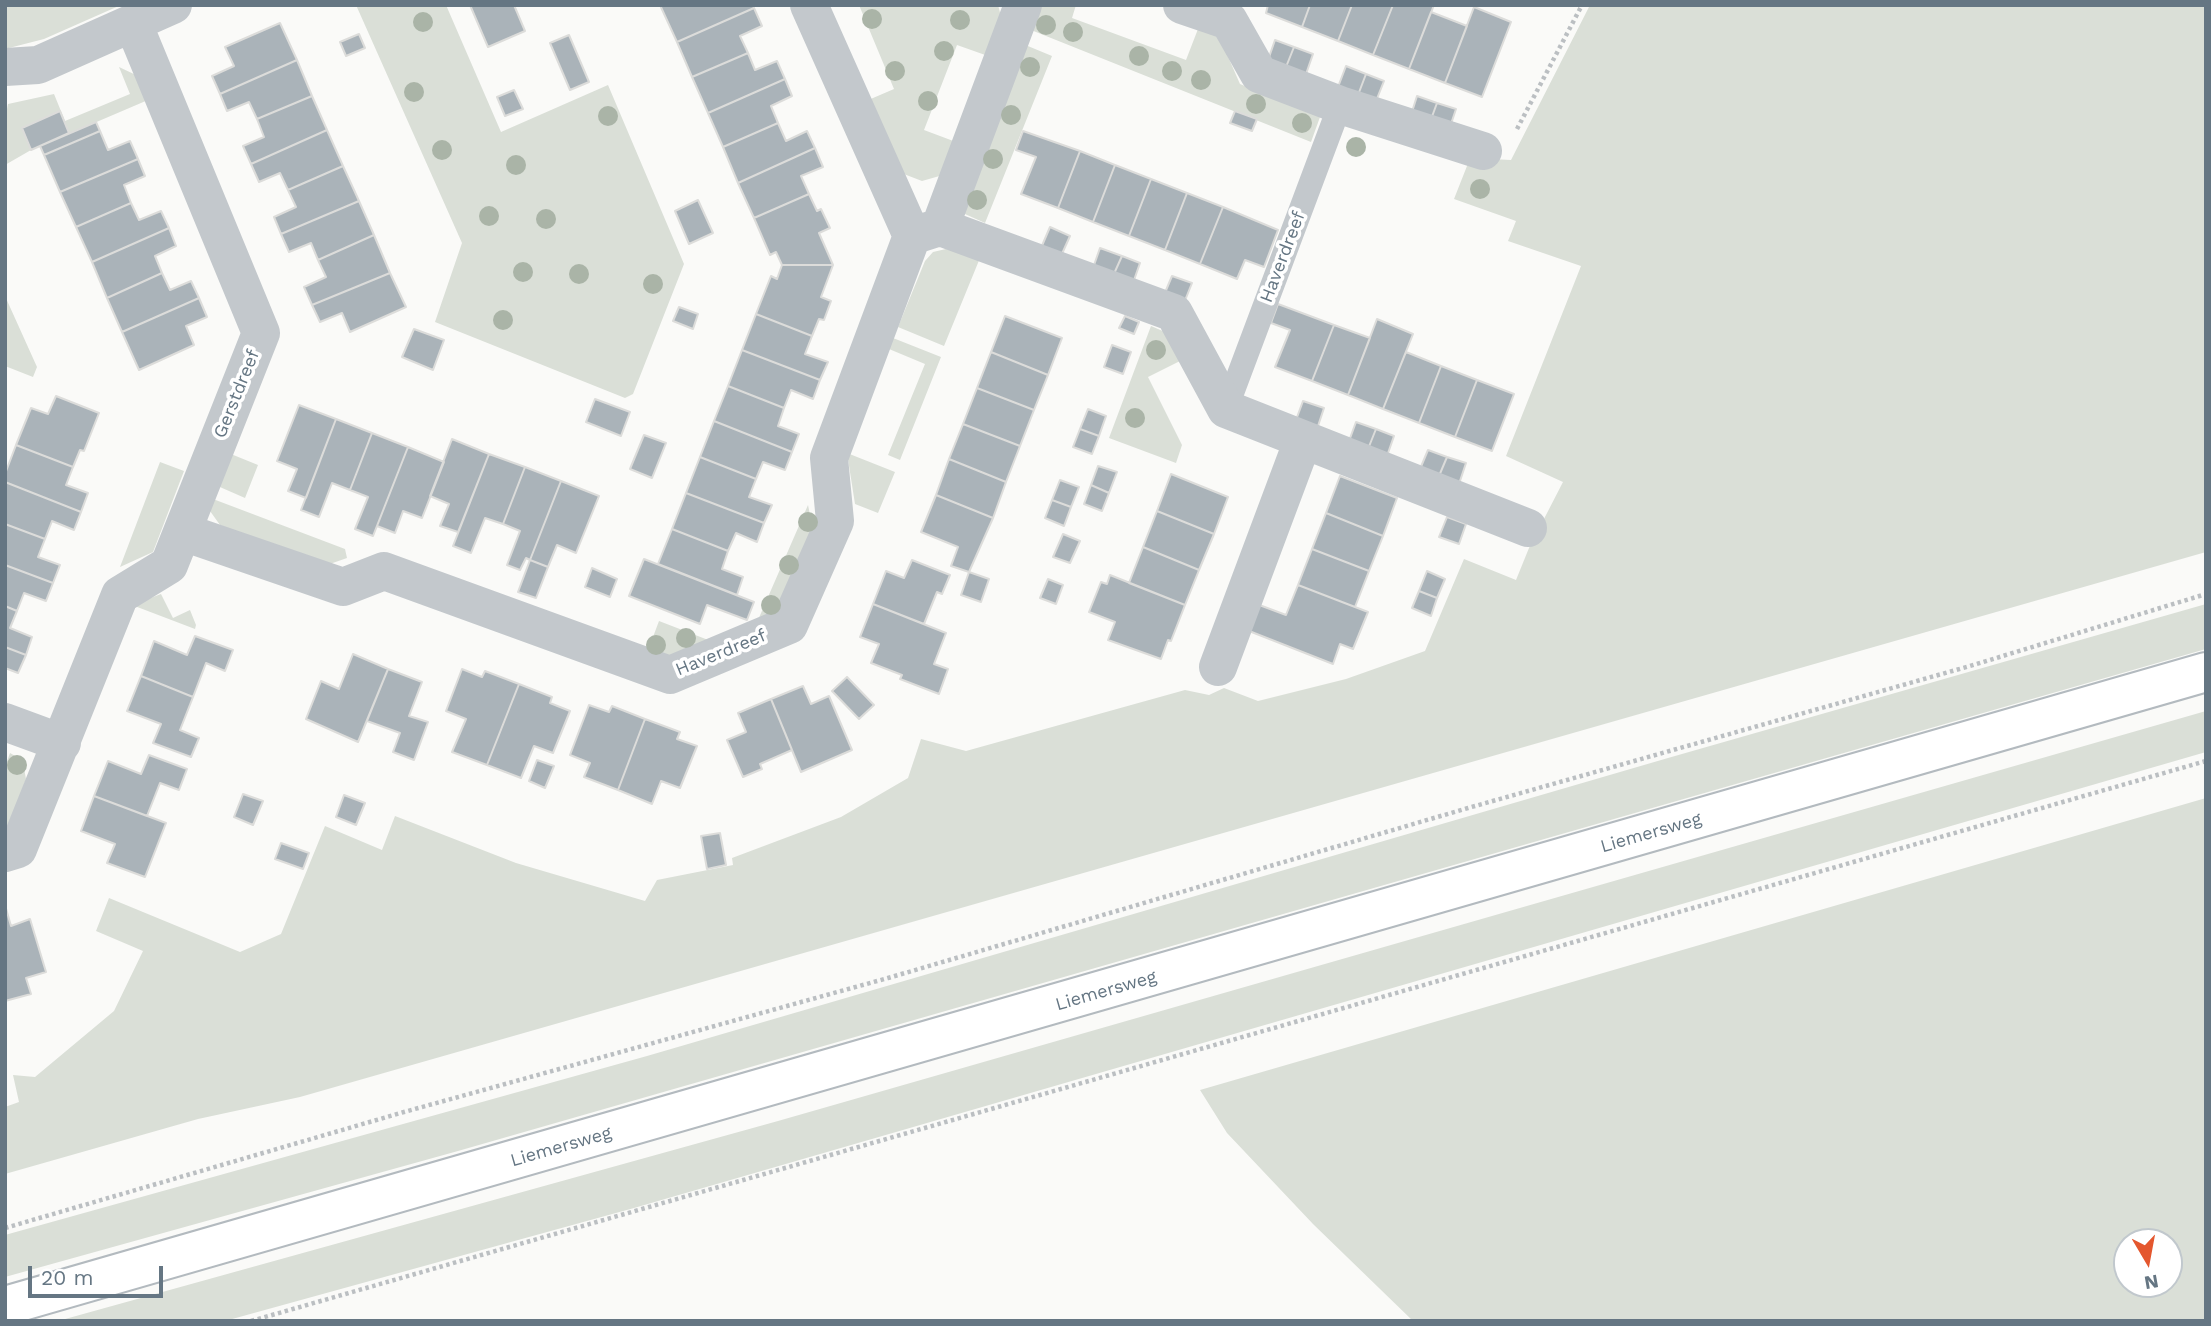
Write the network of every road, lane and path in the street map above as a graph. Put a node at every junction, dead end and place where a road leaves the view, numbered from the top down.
1 (173, 5) edge
2 (809, 5) edge
3 (1023, 5) edge
4 (1182, 5) edge
5 (1582, 5) edge
6 (133, 23) junction
7 (5, 68) edge
8 (1340, 104) junction
9 (1482, 151) joint
10 (926, 231) junction
11 (1226, 409) junction
12 (1303, 440) junction
13 (1528, 528) dead end
14 (183, 532) junction
15 (2206, 594) edge
16 (1218, 667) dead end
17 (2206, 673) edge
18 (5, 722) edge
19 (62, 743) junction
20 (2206, 761) edge
21 (5, 853) edge
22 (5, 1228) edge
23 (5, 1306) edge
24 (251, 1321) edge

1 - 6 street
2 - 10 street
3 - 10 street, Haverdreef
4 - 8 street
5 - 9 path
6 - 7 street
6 - 14 street, Gerstdreef
8 - 9 street
8 - 11 lane, Haverdreef
10 - 11 street
10 - 14 street, Haverdreef
11 - 12 street
12 - 13 street
12 - 16 street
14 - 19 street, Gerstdreef
15 - 22 path
17 - 23 main road, Liemersweg
18 - 19 street
19 - 21 street, Gerstdreef
20 - 24 path

